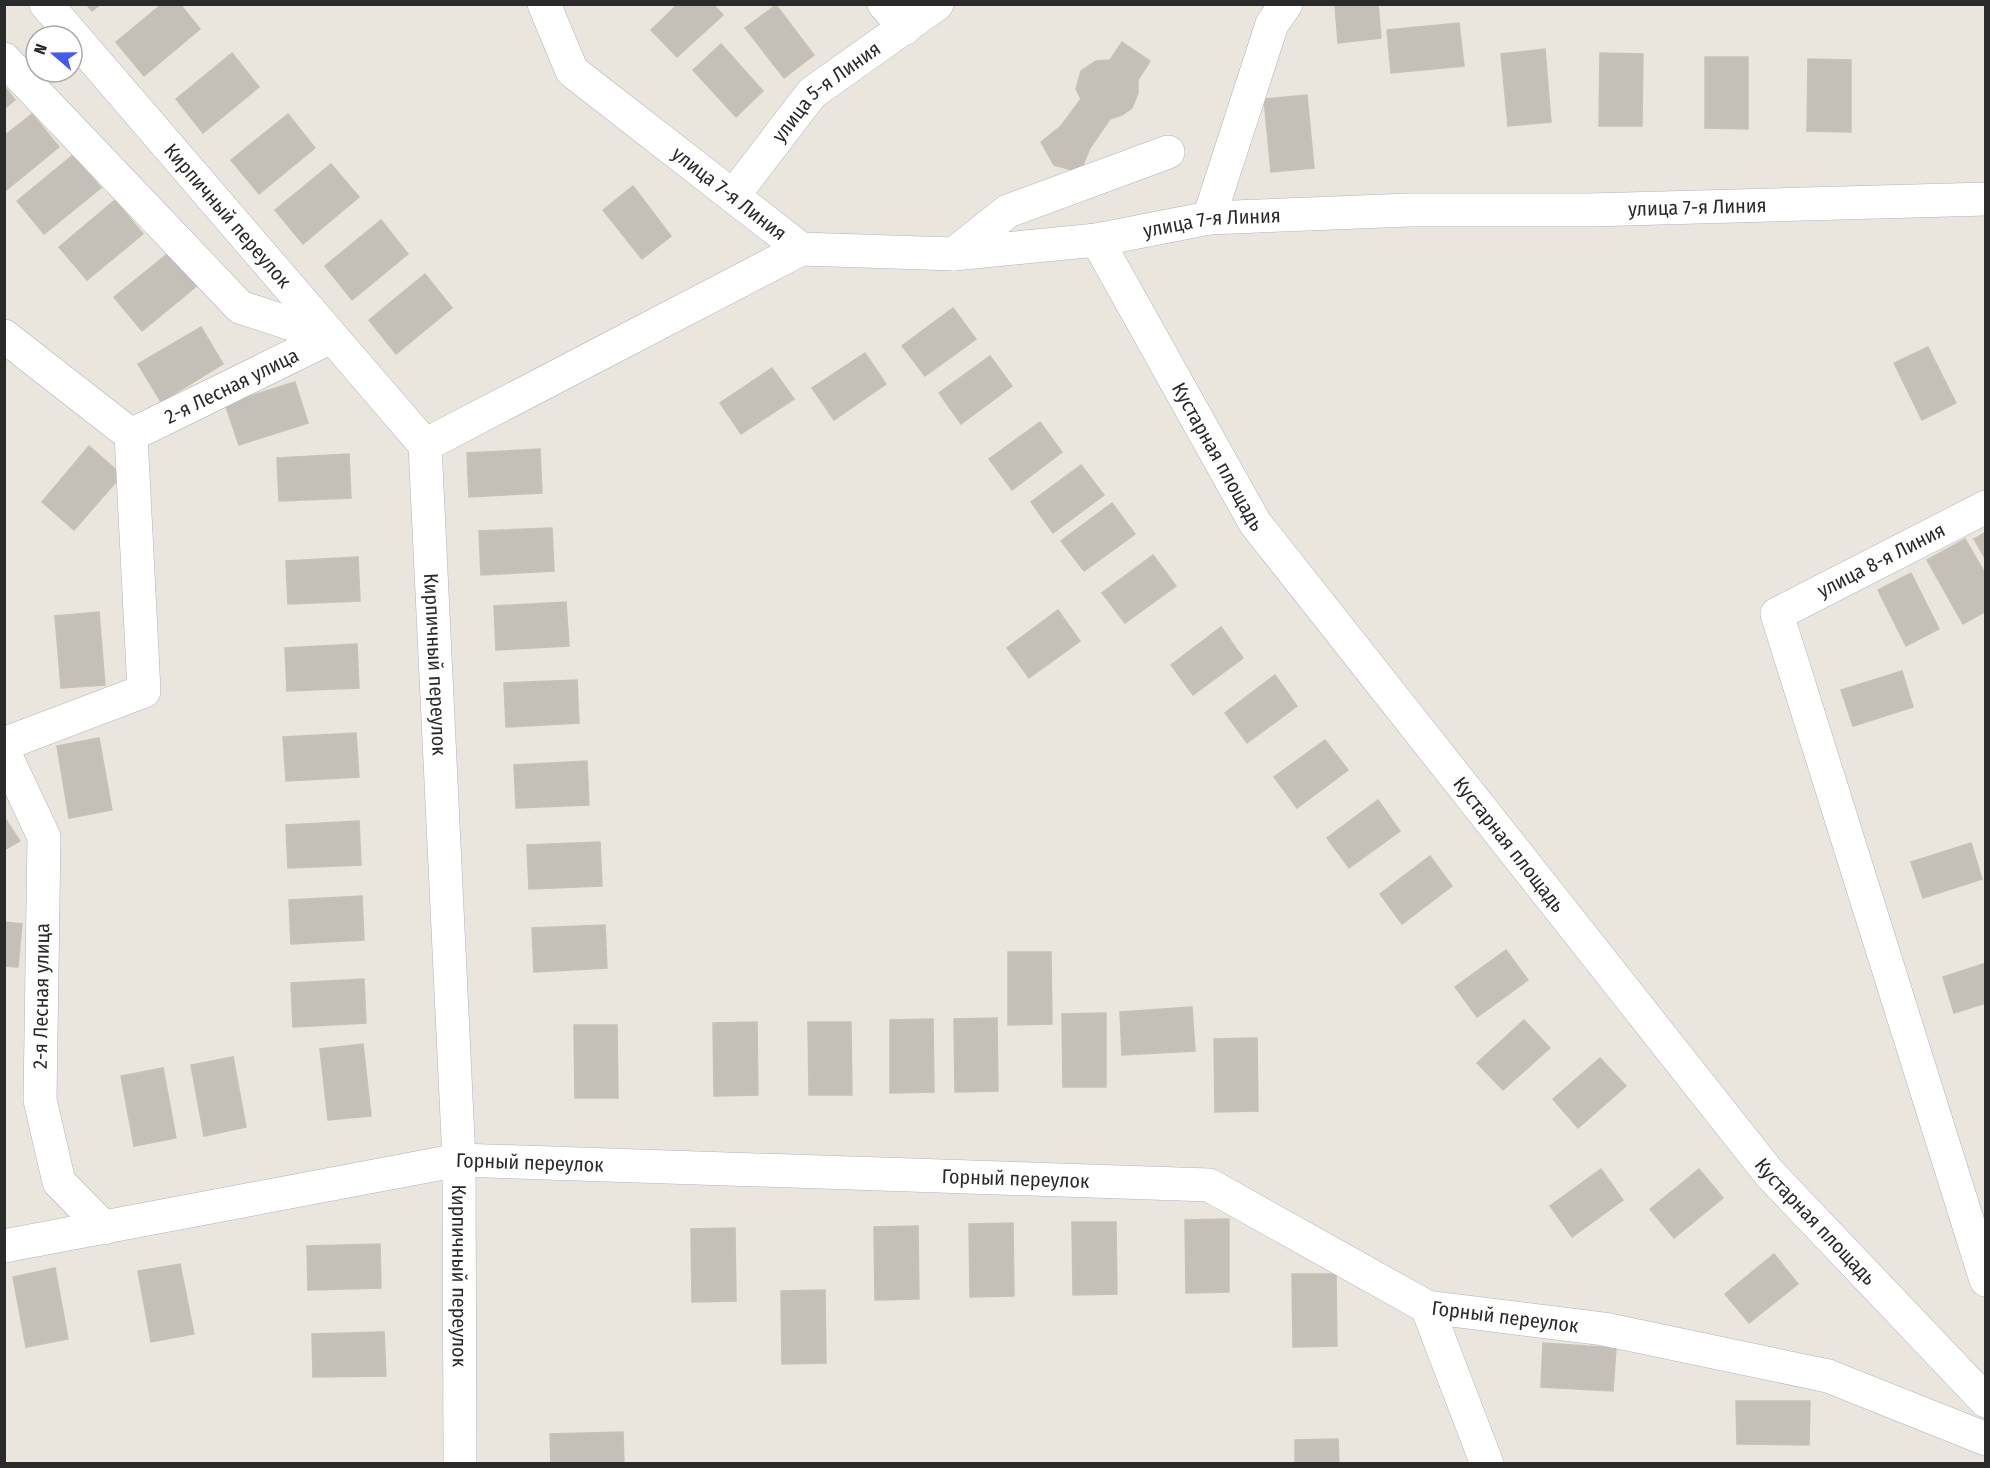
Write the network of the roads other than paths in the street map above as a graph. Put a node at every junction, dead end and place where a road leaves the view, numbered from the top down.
1 (46, 4) edge
2 (544, 4) edge
3 (937, 4) edge
4 (1286, 4) edge
5 (895, 16) edge
6 (4, 59) edge
7 (1168, 152) dead end
8 (733, 196) junction
9 (1986, 199) edge
10 (1209, 218) junction
11 (1097, 240) junction
12 (801, 249) junction
13 (954, 254) junction
14 (4, 336) edge
15 (332, 337) junction
16 (131, 435) junction
17 (425, 445) junction
18 (1986, 507) edge
19 (4, 744) edge
20 (4, 752) edge
21 (459, 1160) junction
22 (104, 1227) junction
23 (4, 1246) edge
24 (1986, 1280) edge
25 (1427, 1307) junction
26 (1986, 1401) edge
27 (1986, 1439) edge
28 (460, 1464) edge
29 (1487, 1464) edge

1 - 15 street, Кирпичный переулок
2 - 8 street, улица 7-я Линия
3 - 5 street, улица 5-я Линия
4 - 10 street
5 - 8 street, улица 5-я Линия
6 - 15 street
7 - 13 street
8 - 12 street, улица 7-я Линия
9 - 10 street, улица 7-я Линия
10 - 11 street, улица 7-я Линия
11 - 13 street, улица 7-я Линия
11 - 26 street, Кустарная площадь
12 - 13 street, улица 7-я Линия
12 - 17 street
14 - 16 street
15 - 16 street, 2-я Лесная улица
15 - 17 street, Кирпичный переулок
16 - 19 street
17 - 21 street, Кирпичный переулок
18 - 24 street, улица 8-я Линия
20 - 22 street, 2-я Лесная улица
21 - 22 street, Горный переулок
21 - 25 street, Горный переулок
21 - 28 street, Кирпичный переулок
22 - 23 street, Горный переулок
25 - 27 street, Горный переулок
25 - 29 street

